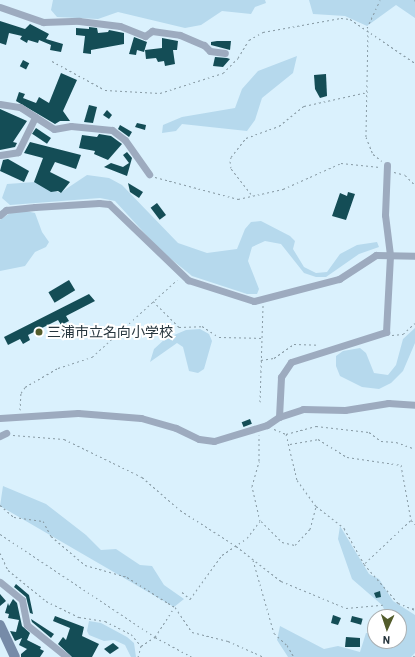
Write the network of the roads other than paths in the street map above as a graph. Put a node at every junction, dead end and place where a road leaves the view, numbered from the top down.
1 (0, 7) edge
2 (225, 53) dead end
3 (0, 104) edge
4 (35, 117) junction
5 (0, 155) edge
6 (387, 167) road end
7 (149, 174) road end
8 (0, 215) edge
9 (390, 255) junction
10 (415, 256) edge
11 (415, 405) edge
12 (279, 417) junction
13 (0, 418) edge
14 (0, 582) edge
15 (1, 628) edge
16 (16, 657) edge
17 (66, 657) edge

1 - 2 street
3 - 4 street
4 - 5 street
4 - 7 street
6 - 9 street
8 - 9 street
9 - 10 street
9 - 12 street
11 - 12 street
12 - 13 street
14 - 17 street
15 - 16 main road

